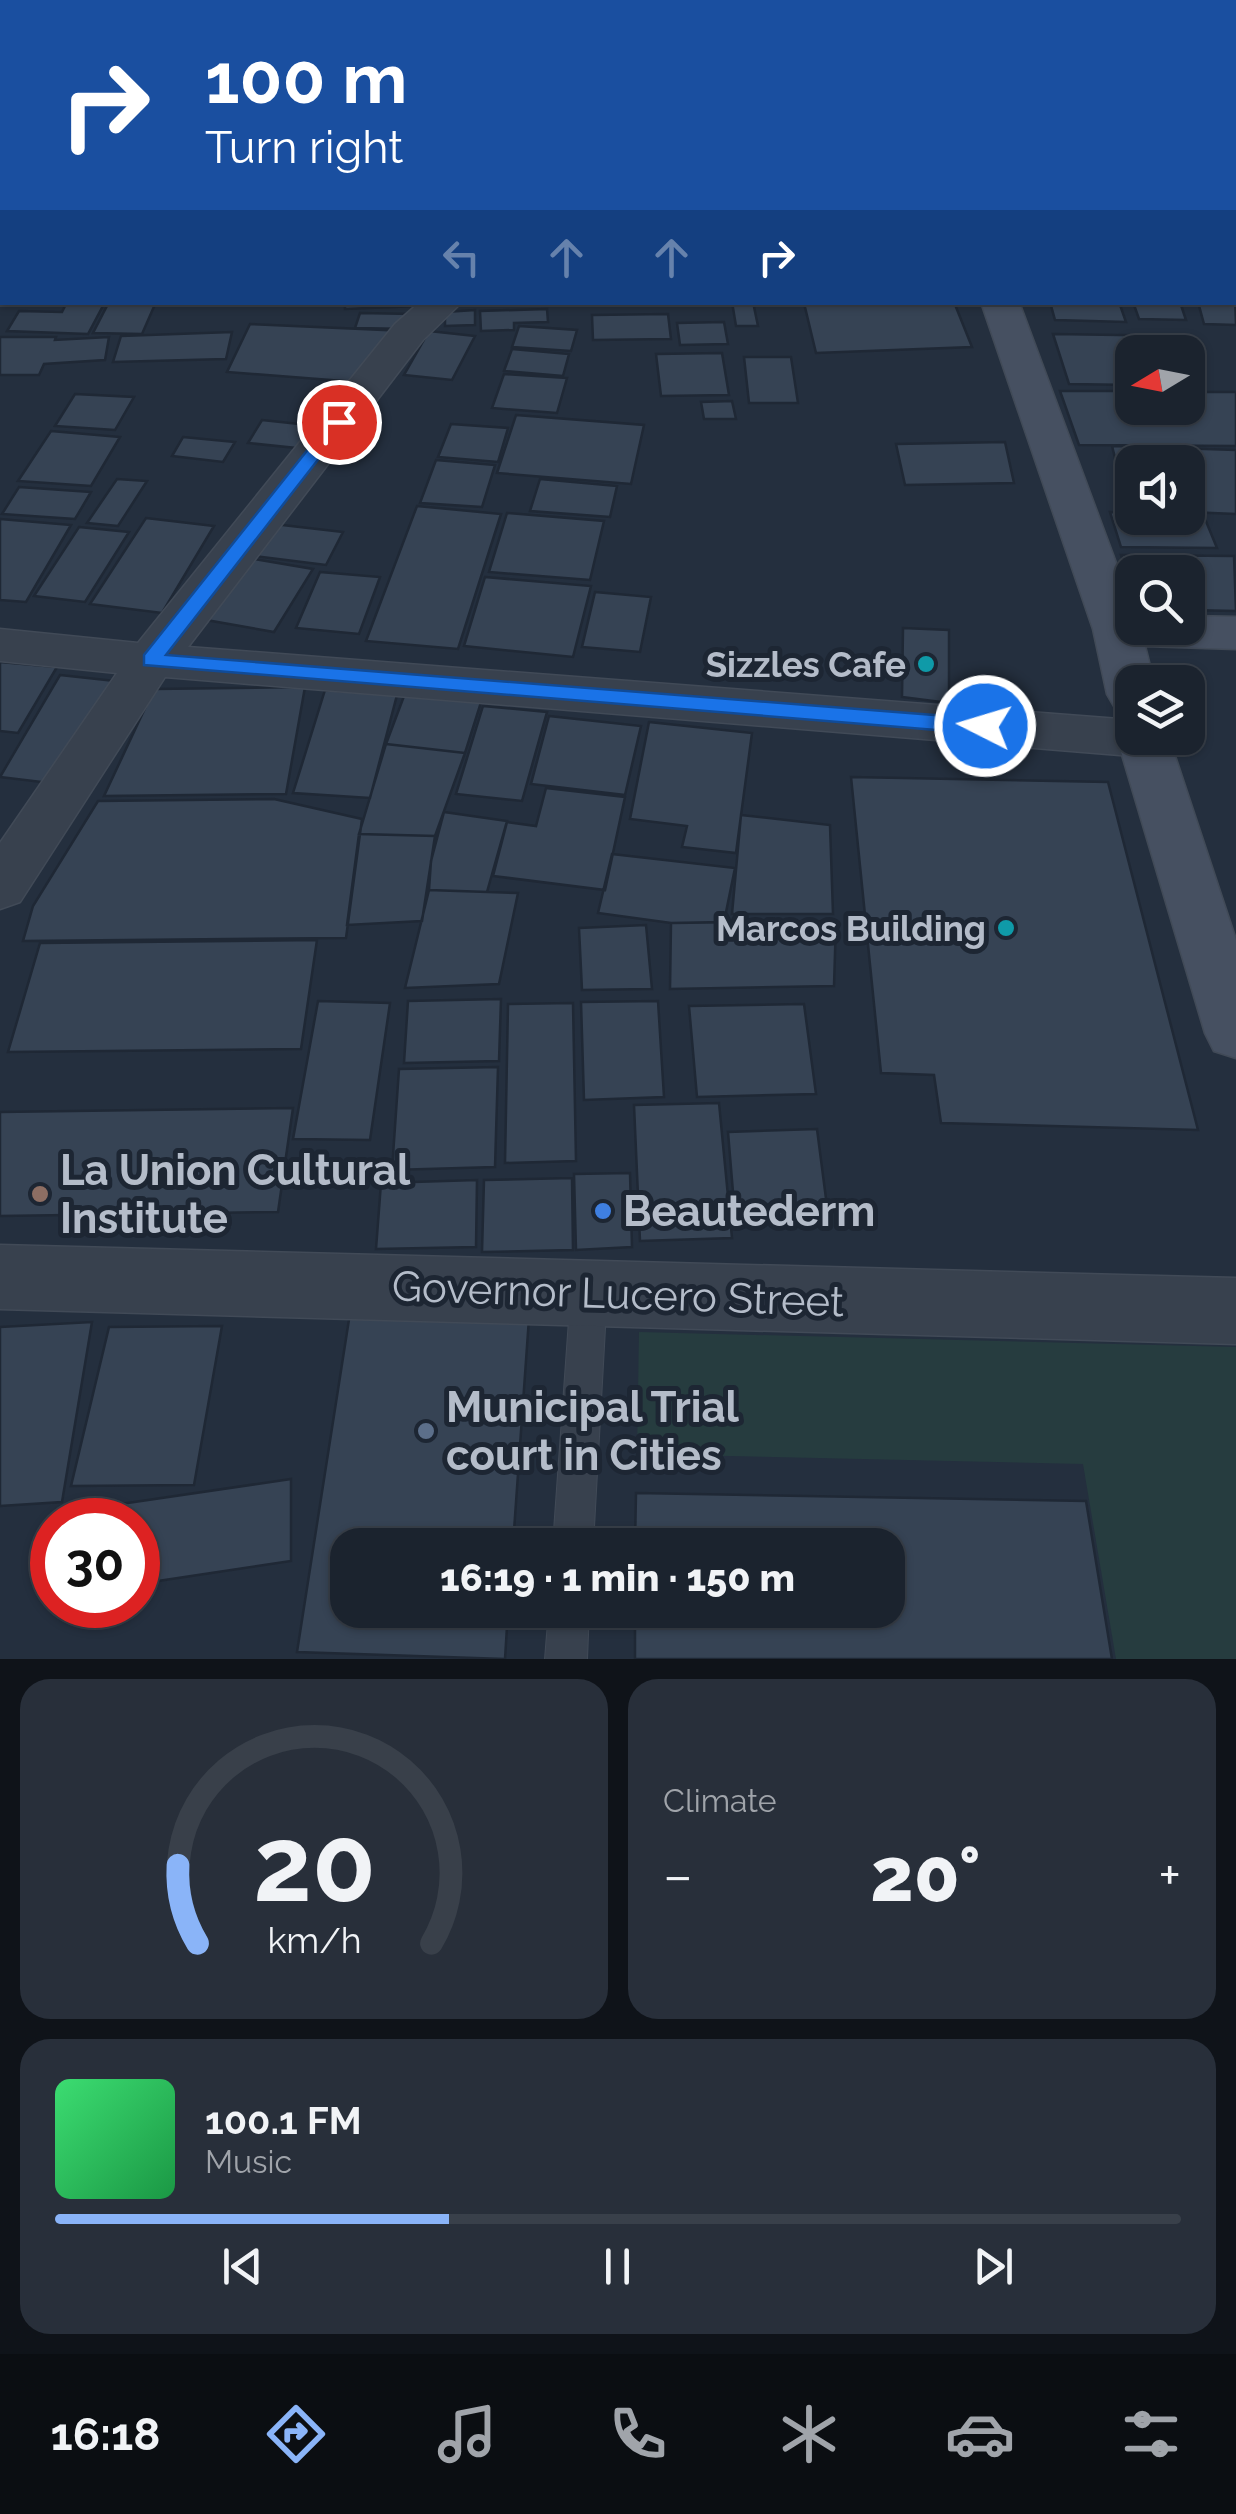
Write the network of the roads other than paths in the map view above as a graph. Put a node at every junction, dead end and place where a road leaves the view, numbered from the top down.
1 (440, 305) edge
2 (1001, 305) edge
3 (1115, 626) edge
4 (1205, 632) edge
5 (1236, 633) edge
6 (0, 645) edge
7 (151, 660) junction
8 (1115, 721) edge
9 (1150, 755) edge
10 (0, 886) edge
11 (1236, 1033) edge
12 (0, 1277) edge
13 (589, 1292) junction
14 (1236, 1311) edge
15 (574, 1528) edge
16 (568, 1628) edge
17 (566, 1659) edge

1 - 7 street
2 - 3 main road
4 - 5 main road
6 - 7 street
7 - 8 street
7 - 10 street
9 - 11 main road
12 - 13 street, Governor Lucero Street
13 - 14 street, Governor Lucero Street
13 - 15 lane
16 - 17 lane

